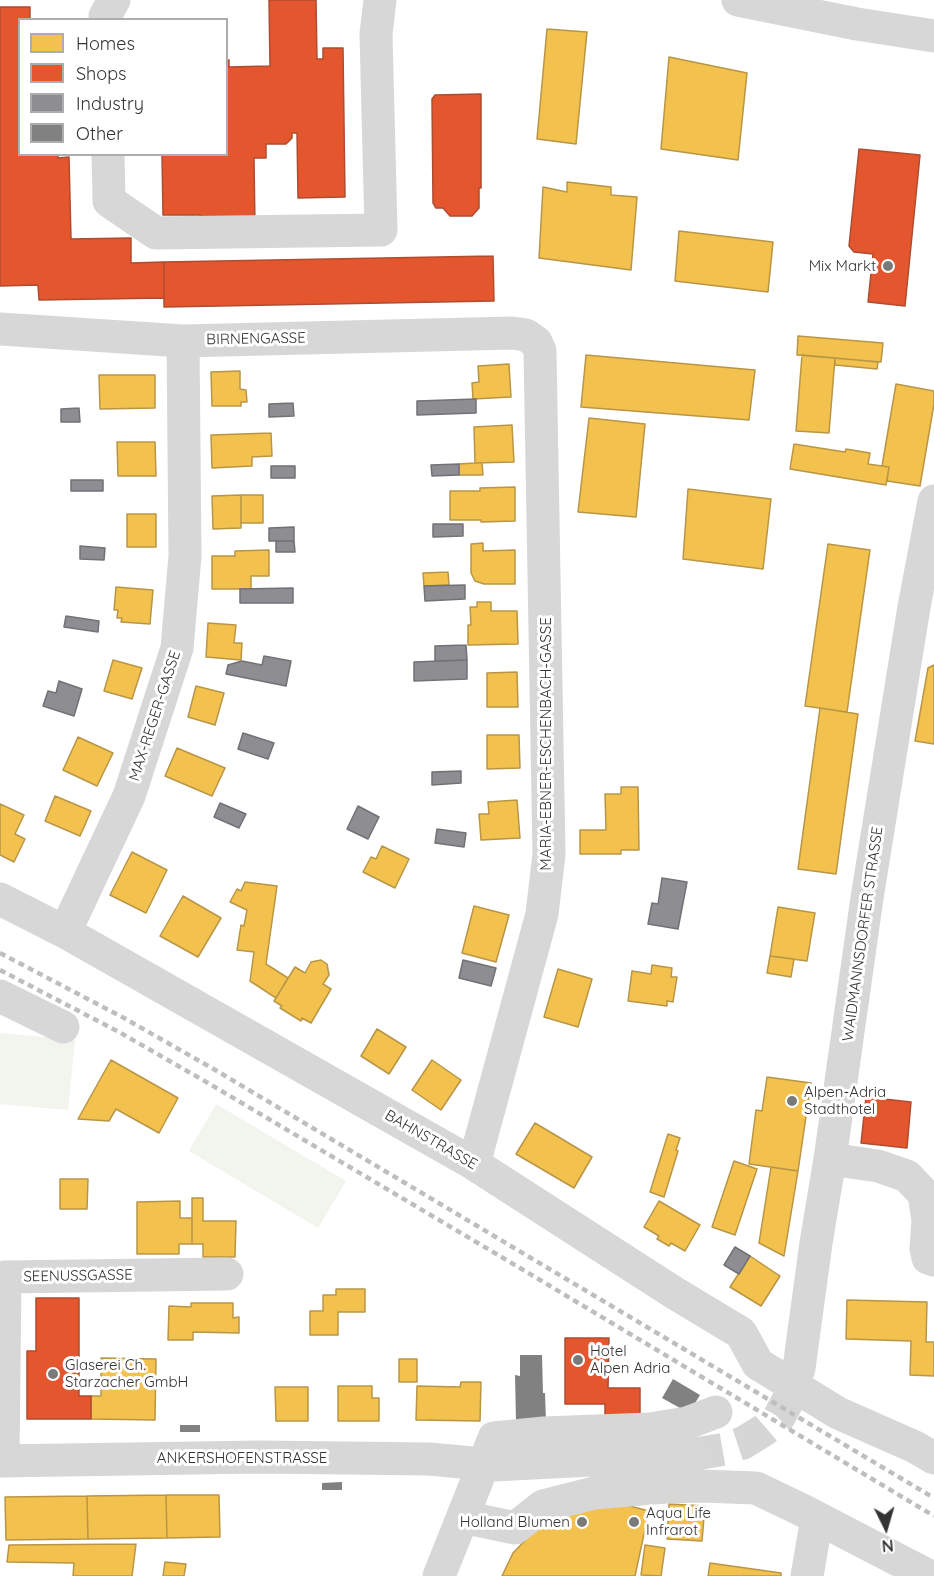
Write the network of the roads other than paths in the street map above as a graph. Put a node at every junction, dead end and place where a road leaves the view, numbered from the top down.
1 (114, 0) edge
2 (380, 0) edge
3 (738, 0) edge
4 (105, 18) edge
5 (934, 36) edge
6 (108, 156) edge
7 (0, 328) edge
8 (512, 333) joint
9 (183, 341) junction
10 (934, 501) edge
11 (924, 608) edge
12 (0, 899) edge
13 (65, 932) junction
14 (0, 996) edge
15 (63, 1027) dead end
16 (830, 1159) junction
17 (474, 1164) junction
18 (934, 1260) edge
19 (227, 1274) dead end
20 (800, 1368) tunnel mouth
21 (716, 1412) dead end
22 (924, 1452) edge
23 (690, 1455) tunnel mouth
24 (2, 1461) edge
25 (483, 1465) junction
26 (463, 1516) junction
27 (817, 1518) junction
28 (439, 1576) edge
29 (807, 1576) edge
30 (928, 1576) edge

1 - 4 street
2 - 6 street
3 - 5 street
7 - 9 street, BIRNENGASSE
8 - 9 street, BIRNENGASSE
8 - 17 street, MARIA-EBNER-ESCHENBACH-GASSE
9 - 13 street, MAX-REGER-GASSE
10 - 11 street, WAIDMANNSDORFER STRASSE
11 - 16 street, WAIDMANNSDORFER STRASSE
12 - 13 street, BAHNSTRASSE
13 - 17 street, BAHNSTRASSE
14 - 15 street
16 - 18 street
16 - 20 street, WAIDMANNSDORFER STRASSE
17 - 22 street, BAHNSTRASSE
19 - 24 street, SEENUSSGASSE
21 - 25 street
23 - 25 street
24 - 25 street, ANKERSHOFENSTRASSE
25 - 26 street
26 - 27 street
26 - 28 street
27 - 29 street
27 - 30 street

